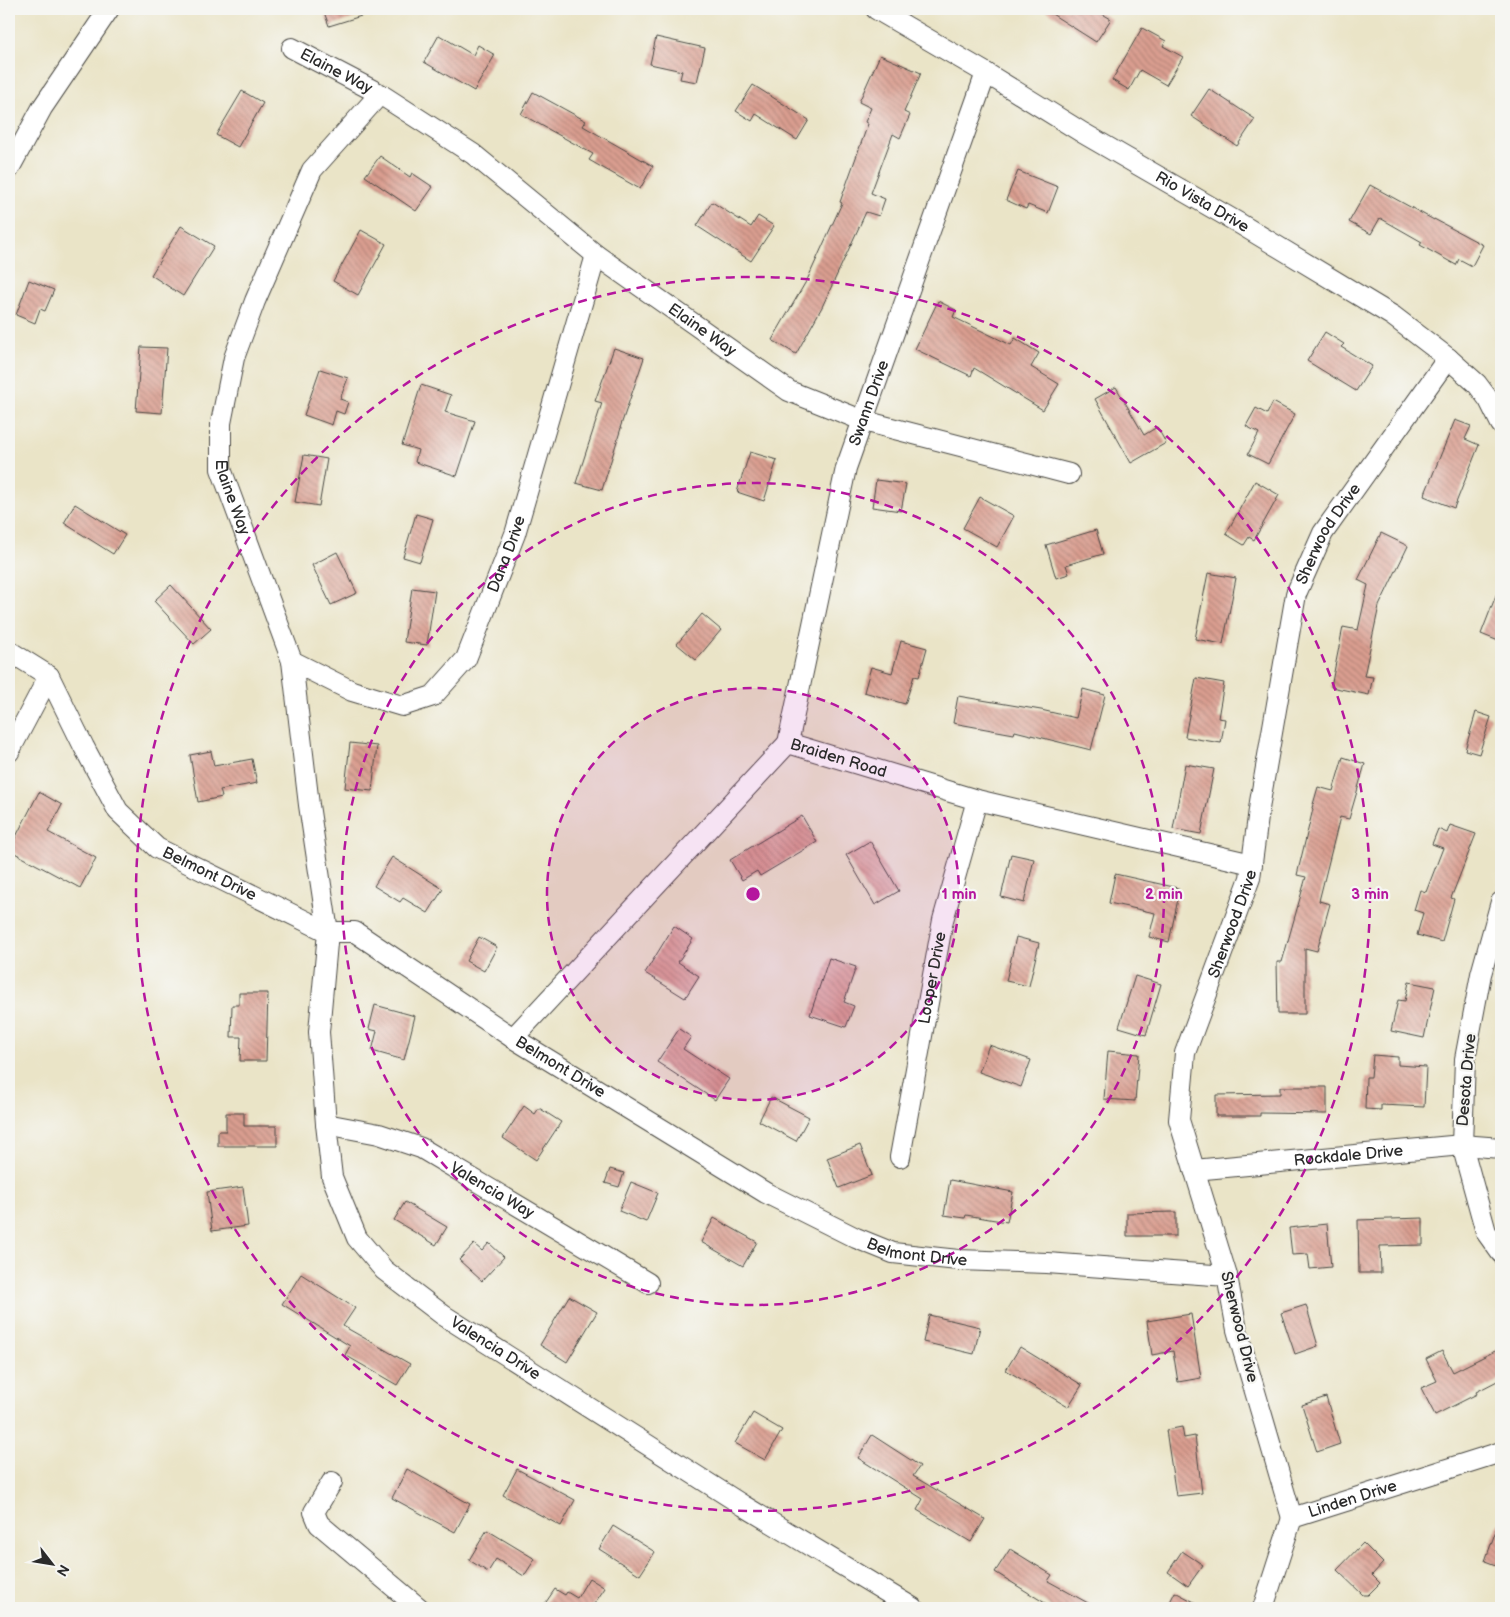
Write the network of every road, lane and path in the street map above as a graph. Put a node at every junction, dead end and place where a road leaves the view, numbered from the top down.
1 (109, 9) edge
2 (876, 9) edge
3 (292, 48) dead end
4 (986, 73) junction
5 (380, 94) junction
6 (9, 169) edge
7 (596, 255) junction
8 (1448, 358) junction
9 (864, 421) junction
10 (1501, 424) edge
11 (1069, 474) dead end
12 (9, 651) edge
13 (292, 661) junction
14 (49, 676) junction
15 (788, 744) junction
16 (9, 752) edge
17 (977, 800) junction
18 (1252, 864) junction
19 (1501, 902) edge
20 (328, 932) junction
21 (513, 1038) junction
22 (326, 1124) junction
23 (1462, 1145) junction
24 (1501, 1148) edge
25 (900, 1157) dead end
26 (1194, 1170) junction
27 (1501, 1253) edge
28 (1226, 1276) junction
29 (648, 1283) dead end
30 (1501, 1452) edge
31 (332, 1482) dead end
32 (1292, 1518) junction
33 (419, 1608) edge
34 (912, 1608) edge
35 (1263, 1608) edge

1 - 6 street
2 - 4 street, Rio Vista Drive
3 - 5 street, Elaine Way
4 - 8 street, Rio Vista Drive
4 - 9 street, Swann Drive
5 - 7 street, Elaine Way
5 - 13 street, Elaine Way
7 - 9 street, Elaine Way
7 - 13 street, Dana Drive
8 - 10 street, Rio Vista Drive
8 - 18 street, Sherwood Drive
9 - 11 street, Elaine Way
9 - 15 street, Swann Drive
12 - 14 street
13 - 20 street, Elaine Way
14 - 16 street
14 - 20 street, Belmont Drive
15 - 17 street, Braiden Road
15 - 21 street, Braiden Road
17 - 18 street, Braiden Road
17 - 25 street, Looper Drive
18 - 26 street, Sherwood Drive
19 - 23 street, Desota Drive
20 - 21 street, Belmont Drive
20 - 22 street, Valencia Drive
21 - 28 street, Belmont Drive
22 - 29 street, Valencia Way
22 - 34 street, Valencia Drive
23 - 24 street, Rockdale Drive
23 - 26 street, Rockdale Drive
23 - 27 street, Desota Drive
26 - 28 street, Sherwood Drive
28 - 32 street, Sherwood Drive
30 - 32 street, Linden Drive
31 - 33 street
32 - 35 street, Linden Drive

